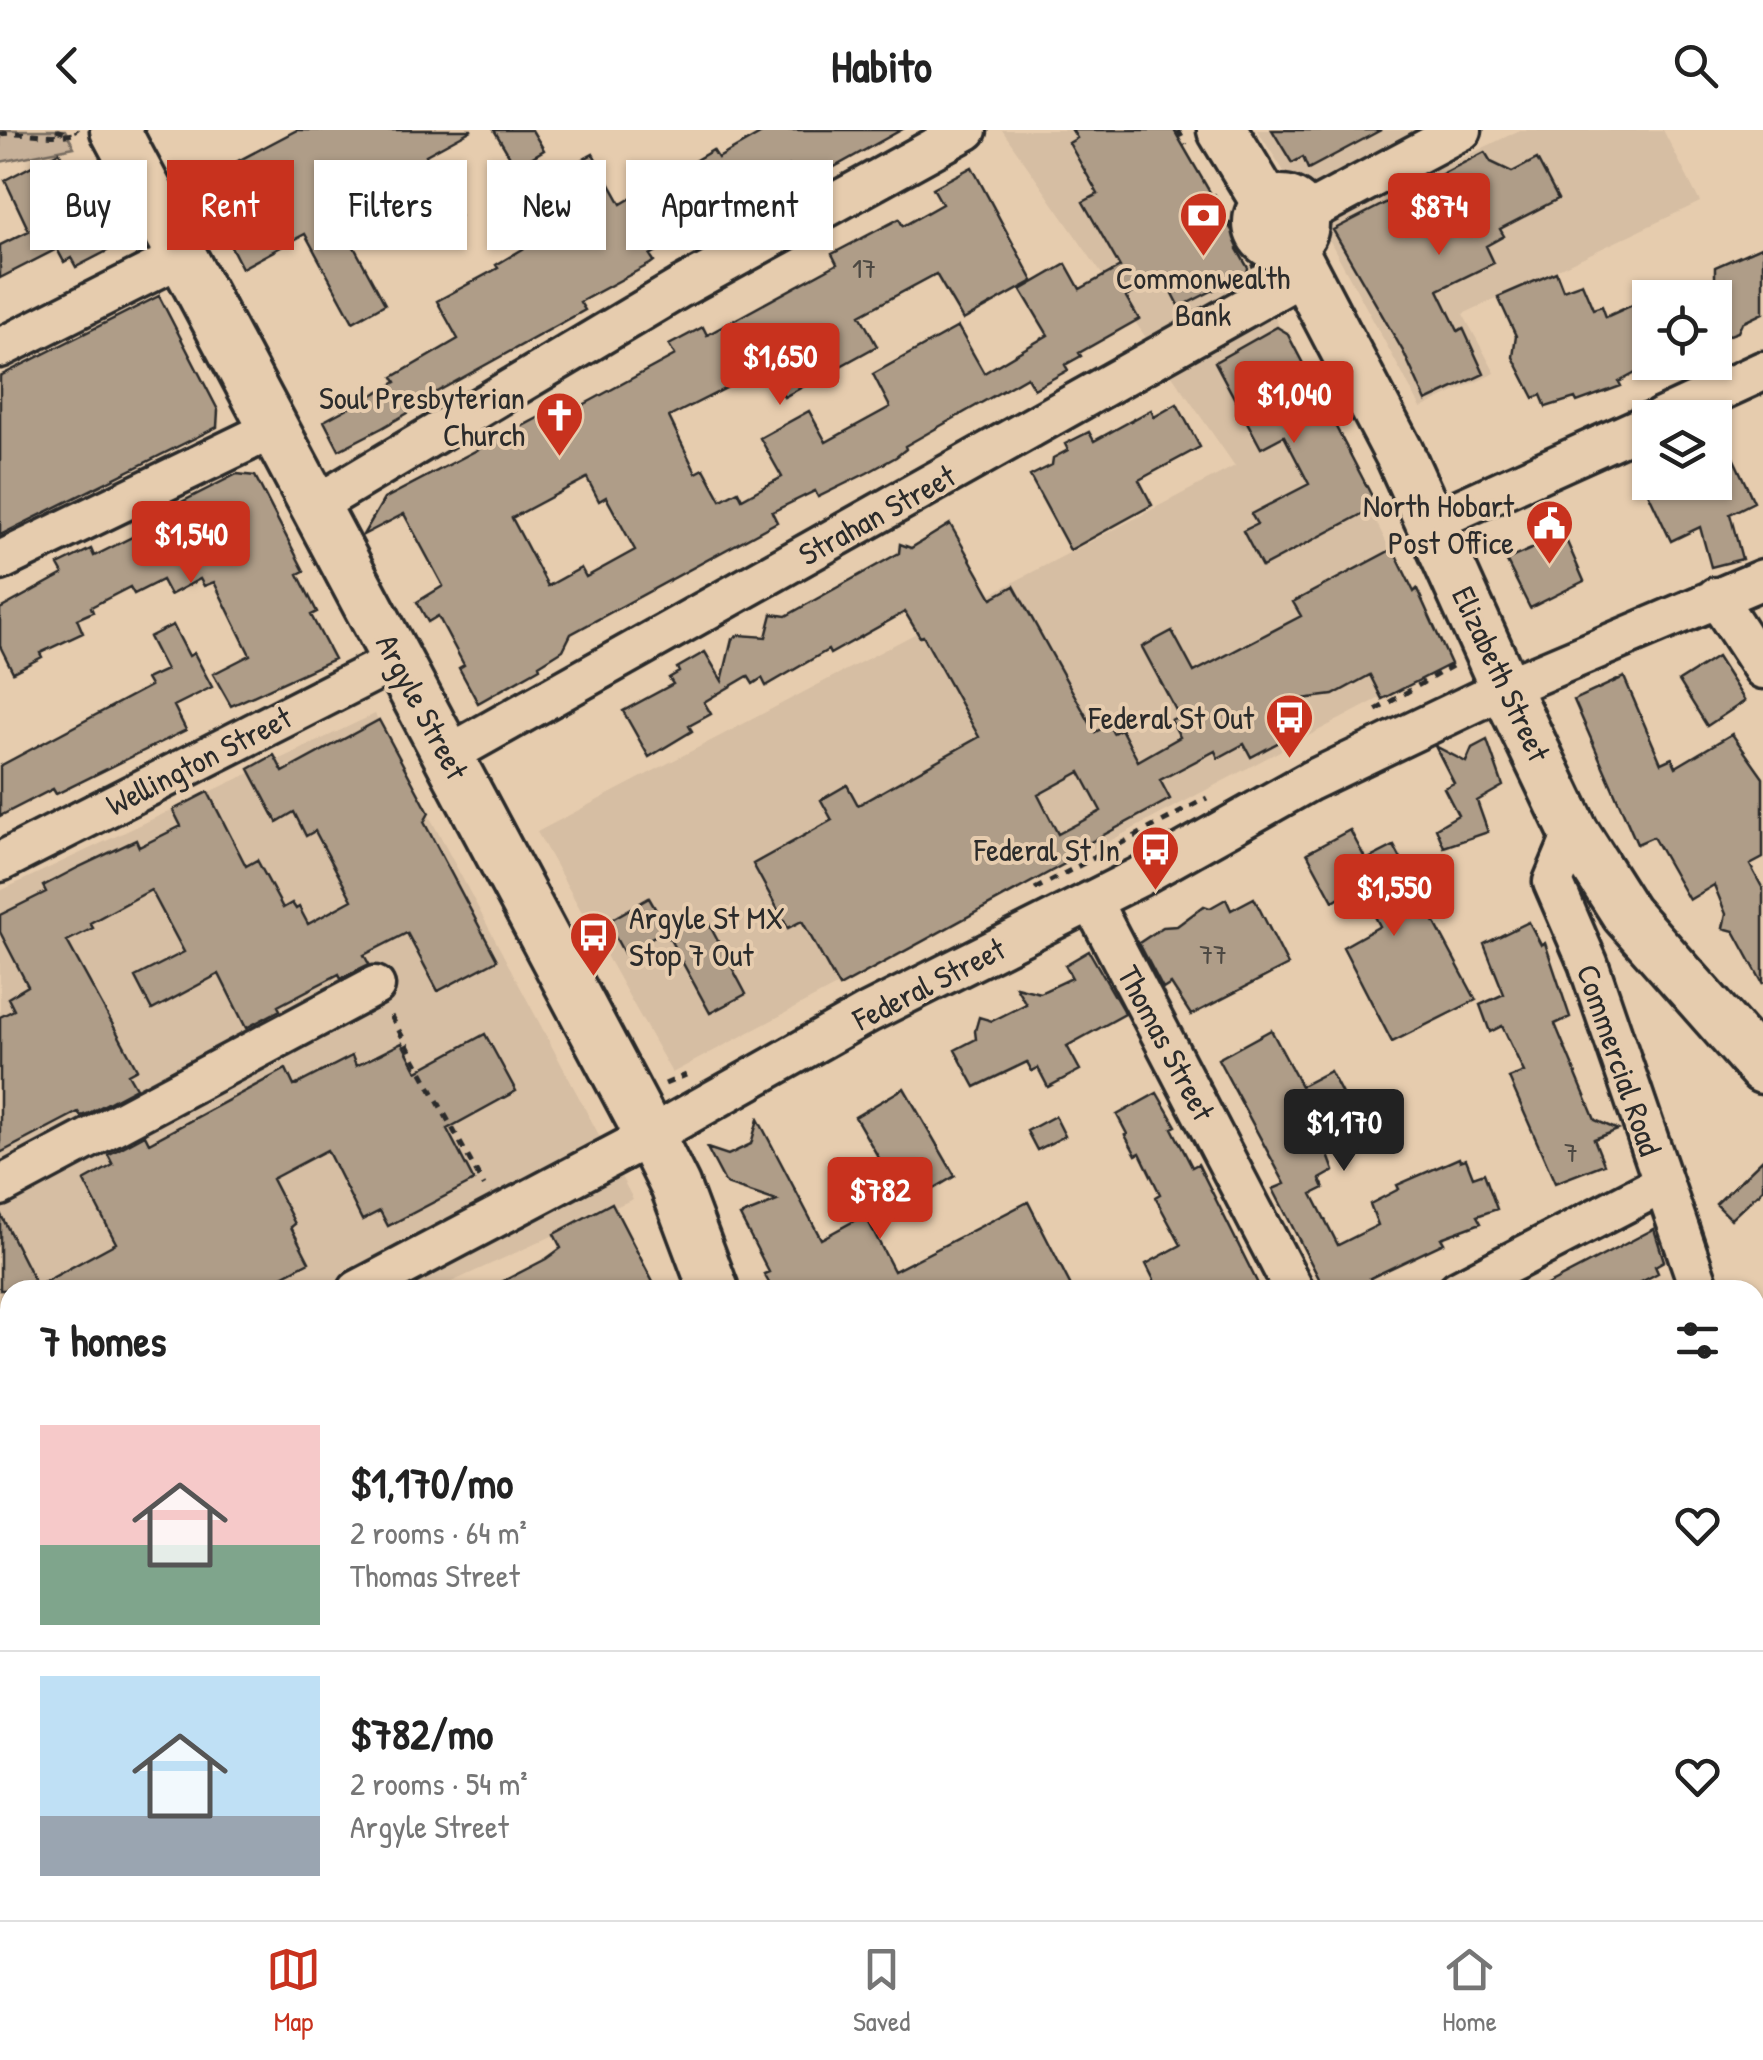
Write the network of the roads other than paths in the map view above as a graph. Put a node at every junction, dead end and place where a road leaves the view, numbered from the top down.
1 (967, 130) edge
2 (1462, 130) edge
3 (88, 132) edge
4 (1204, 138) edge
5 (1287, 246) junction
6 (181, 257) junction
7 (0, 348) edge
8 (1763, 372) edge
9 (1701, 400) edge
10 (274, 429) junction
11 (1632, 430) edge
12 (314, 506) junction
13 (1431, 522) junction
14 (0, 562) edge
15 (1763, 579) edge
16 (1716, 597) junction
17 (397, 660) junction
18 (1763, 669) edge
19 (1505, 688) junction
20 (448, 754) junction
21 (1574, 832) junction
22 (0, 862) edge
23 (1092, 902) junction
24 (375, 986) road end
25 (1763, 1068) edge
26 (650, 1136) junction
27 (1662, 1184) junction
28 (0, 1186) edge
29 (377, 1280) edge
30 (710, 1280) edge
31 (1289, 1280) edge
32 (1477, 1280) edge
33 (1696, 1280) edge

1 - 12 street
2 - 5 street, Strahan Street
3 - 6 main road, Argyle Street
4 - 5 main road, Elizabeth Street
5 - 13 main road, Elizabeth Street
5 - 20 street, Strahan Street
6 - 7 street
6 - 10 main road, Argyle Street
8 - 9 street
10 - 12 main road, Argyle Street
10 - 14 street
11 - 13 street
12 - 17 main road, Argyle Street
13 - 19 main road, Elizabeth Street
15 - 16 street, Federal Street
16 - 18 street
16 - 19 street, Federal Street
17 - 20 main road, Argyle Street
17 - 22 street, Wellington Street
19 - 21 main road, Elizabeth Street
19 - 23 street, Federal Street
20 - 26 main road, Argyle Street
21 - 25 main road, Elizabeth Street
21 - 27 street, Commercial Road
23 - 26 street, Federal Street
23 - 31 street, Thomas Street
24 - 28 street
26 - 29 street, Federal Street
26 - 30 main road, Argyle Street
27 - 32 street
27 - 33 street, Commercial Road

